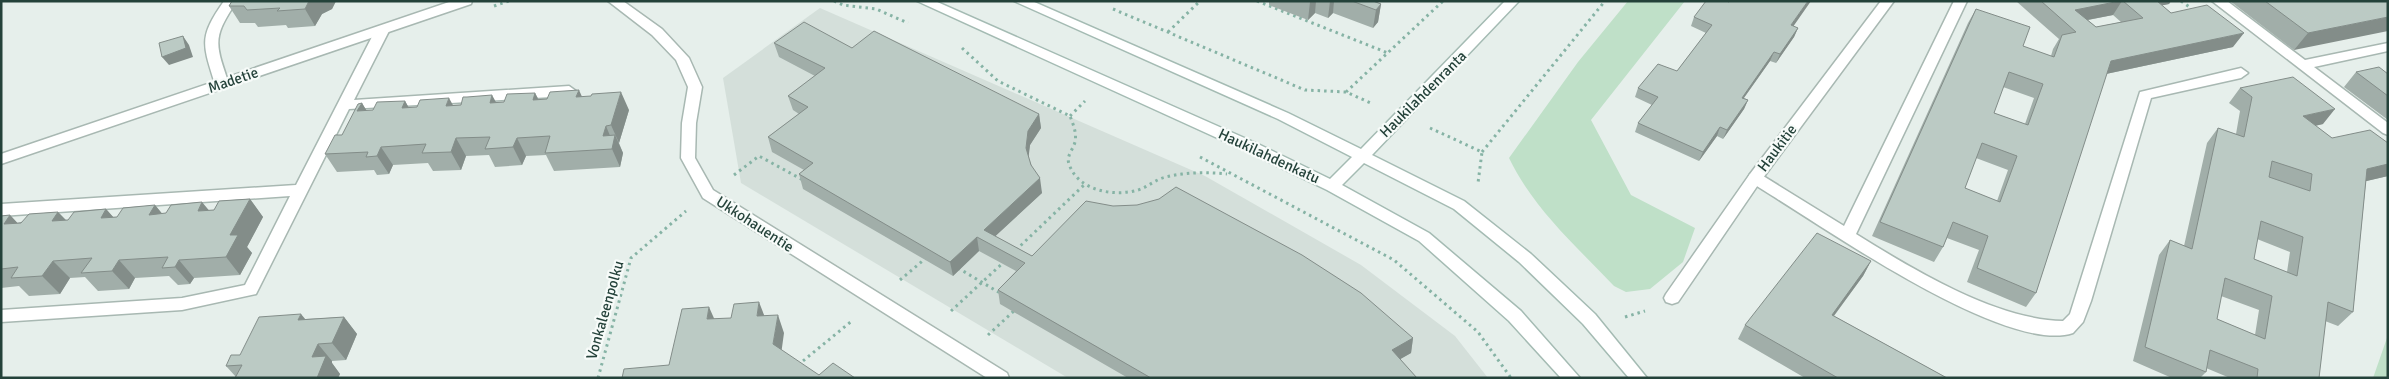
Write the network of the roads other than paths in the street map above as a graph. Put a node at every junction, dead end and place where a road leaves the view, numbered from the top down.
1 (231, 1) edge
2 (466, 1) edge
3 (614, 1) edge
4 (923, 1) edge
5 (1020, 1) edge
6 (1513, 1) edge
7 (1888, 1) edge
8 (1961, 1) edge
9 (2218, 1) edge
10 (383, 29) junction
11 (2388, 47) edge
12 (2302, 65) junction
13 (2241, 73) dead end
14 (222, 84) junction
15 (578, 90) edge
16 (345, 105) junction
17 (2388, 130) edge
18 (1362, 155) junction
19 (1, 159) edge
20 (1755, 178) junction
21 (1332, 186) junction
22 (301, 190) junction
23 (1, 210) edge
24 (1848, 234) junction
25 (1672, 298) dead end
26 (1, 316) edge
27 (1001, 378) edge
28 (1572, 378) edge
29 (1639, 378) edge

1 - 14 street
2 - 10 street, Madetie
3 - 27 street, Ukkohauentie
4 - 21 street, Haukilahdenkatu
5 - 18 street
6 - 18 street, Haukilahdenranta
7 - 20 street, Haukitie
8 - 24 street
9 - 12 street
10 - 14 street, Madetie
10 - 16 street
11 - 12 street
12 - 17 street
13 - 24 street
14 - 19 street, Madetie
15 - 16 street
16 - 22 street
18 - 21 street, Haukilahdenranta
18 - 29 street
20 - 24 street
20 - 25 street, Haukitie
21 - 28 street, Haukilahdenkatu
22 - 23 street
22 - 26 street

